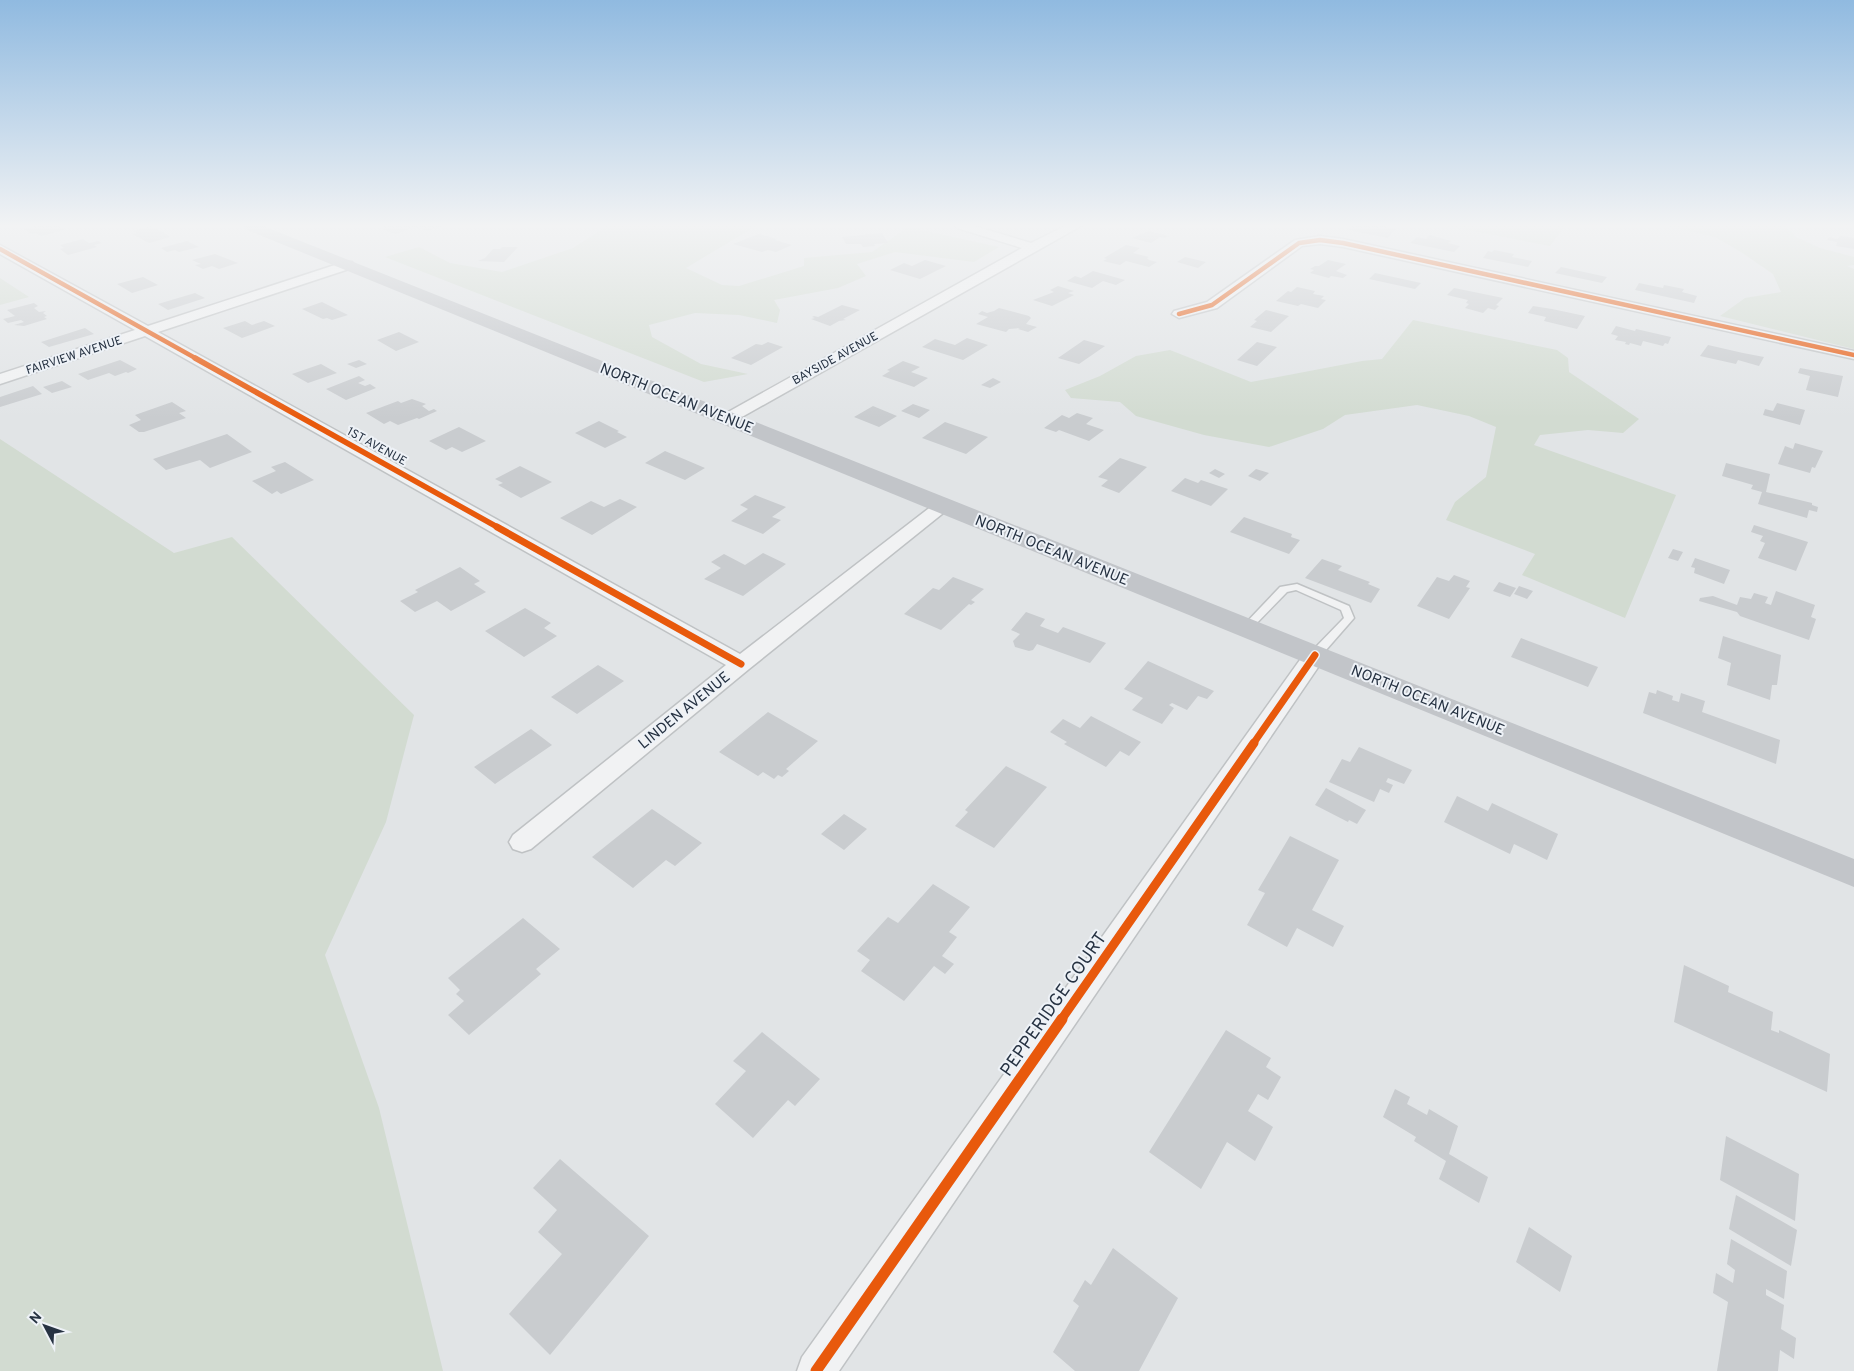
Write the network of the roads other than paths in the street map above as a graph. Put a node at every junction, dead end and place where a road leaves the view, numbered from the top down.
1 (71, 290) edge
2 (274, 290) edge
3 (407, 290) edge
4 (956, 290) edge
5 (1234, 290) edge
6 (1555, 290) edge
7 (1179, 314) dead end
8 (148, 331) junction
9 (1854, 356) edge
10 (0, 379) edge
11 (727, 419) junction
12 (943, 506) junction
13 (1246, 628) junction
14 (1315, 655) junction
15 (741, 664) junction
16 (522, 842) dead end
17 (1854, 874) edge
18 (816, 1371) edge

1 - 8 street, 1ST AVENUE
2 - 8 street, FAIRVIEW AVENUE
3 - 11 main road, NORTH OCEAN AVENUE
4 - 11 street, BAYSIDE AVENUE
5 - 7 street
6 - 9 street
8 - 10 street, FAIRVIEW AVENUE
8 - 15 street, 1ST AVENUE
11 - 12 main road, NORTH OCEAN AVENUE
12 - 13 main road, NORTH OCEAN AVENUE
12 - 15 street, LINDEN AVENUE
13 - 14 main road, NORTH OCEAN AVENUE
13 - 14 lane
14 - 17 main road, NORTH OCEAN AVENUE
14 - 18 street, PEPPERIDGE COURT
15 - 16 street, LINDEN AVENUE

